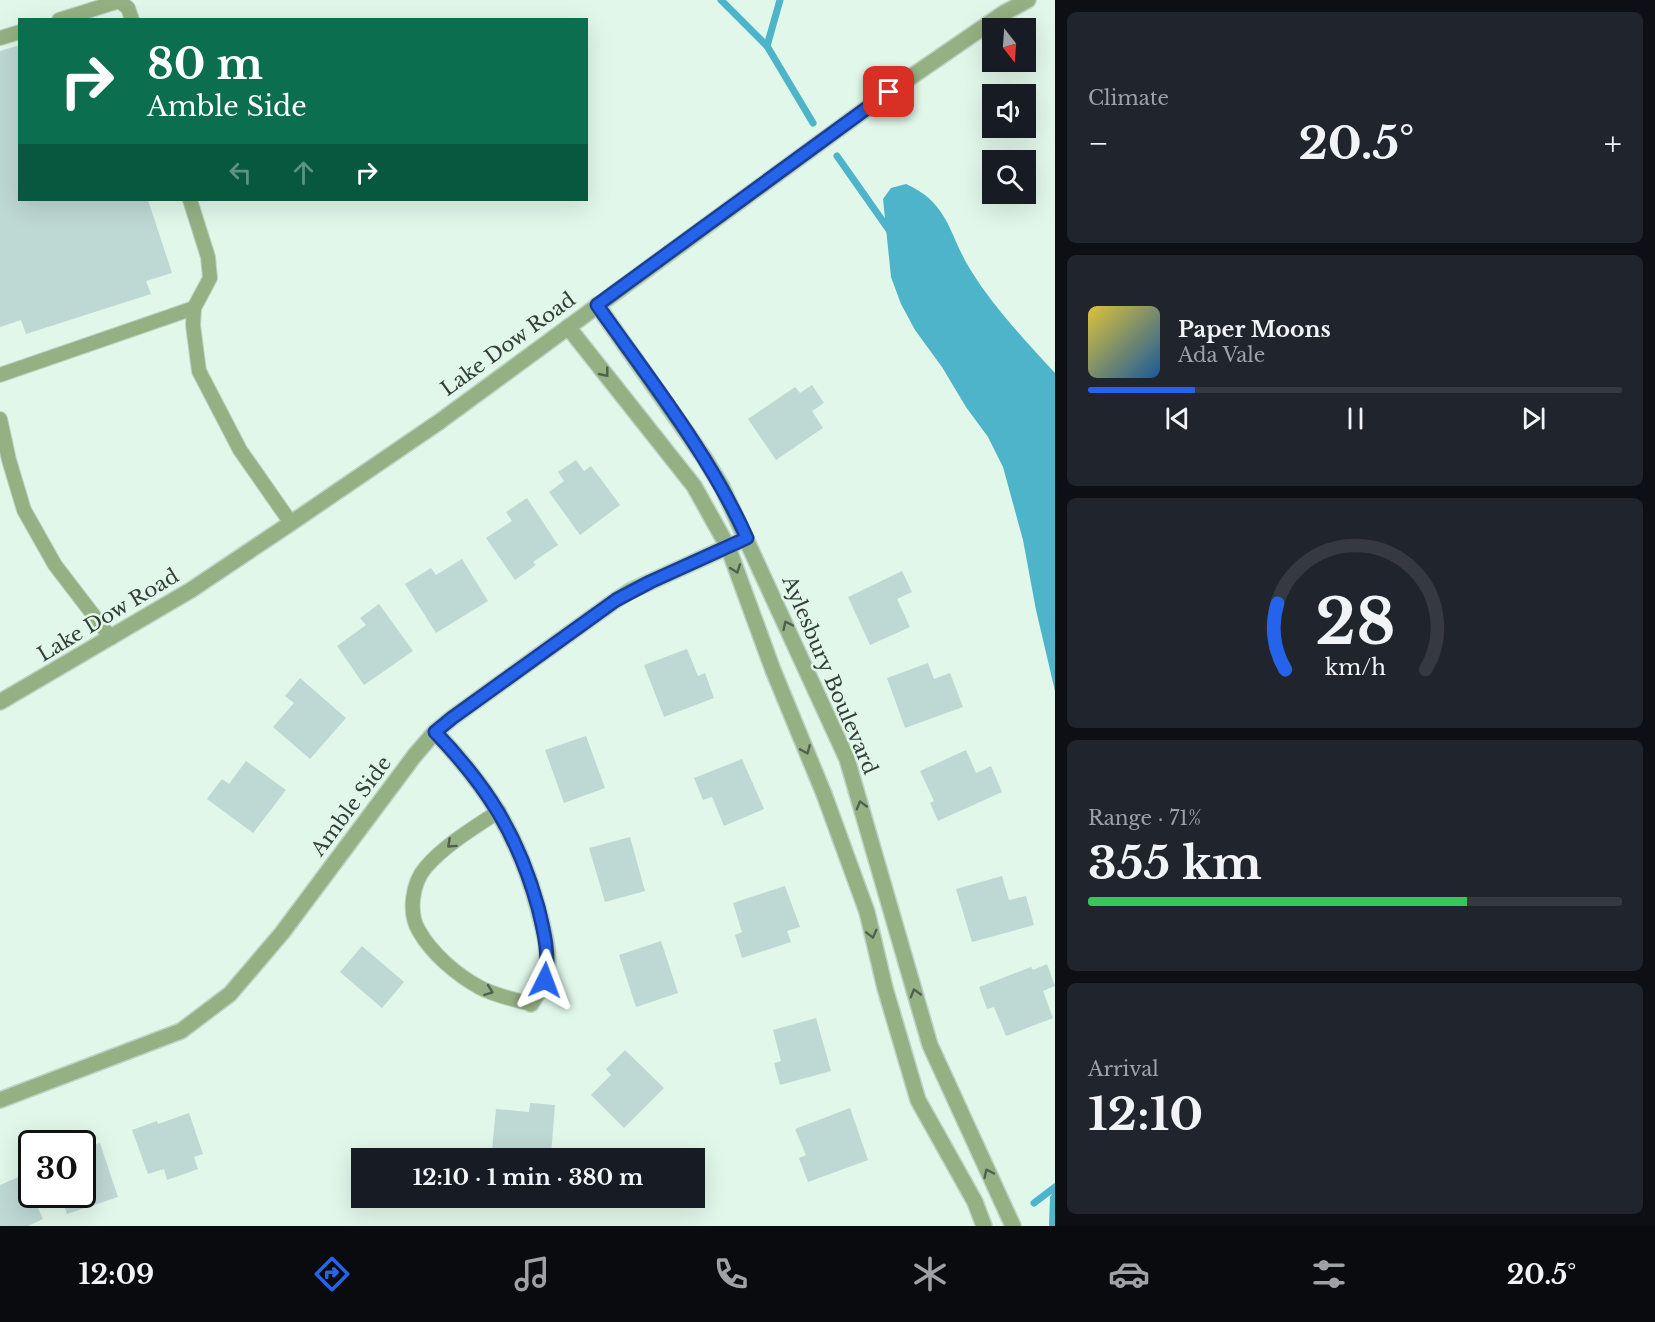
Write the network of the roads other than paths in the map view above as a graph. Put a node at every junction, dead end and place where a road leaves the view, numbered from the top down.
1 (1028, 0) edge
2 (66, 18) edge
3 (131, 18) edge
4 (18, 33) edge
5 (0, 38) edge
6 (190, 201) edge
7 (597, 305) junction
8 (194, 308) junction
9 (568, 327) junction
10 (0, 375) edge
11 (0, 419) edge
12 (291, 523) junction
13 (747, 538) junction
14 (728, 547) junction
15 (111, 638) junction
16 (0, 702) edge
17 (435, 732) junction
18 (499, 811) junction
19 (531, 1004) joint
20 (0, 1100) edge
21 (984, 1226) edge
22 (1013, 1226) edge

1 - 7 street, Lake Dow Road
2 - 3 lane
4 - 5 lane
6 - 8 lane
7 - 9 street, Lake Dow Road
7 - 13 street, Aylesbury Boulevard
8 - 10 lane
8 - 12 lane
9 - 12 street, Lake Dow Road
9 -> 14 street
11 - 15 lane
12 - 15 street, Lake Dow Road
13 - 14 street, Amble Side
22 -> 13 street, Aylesbury Boulevard
14 - 17 street, Amble Side
14 -> 21 street
15 - 16 street, Lake Dow Road
17 - 18 street
17 - 20 street, Amble Side
18 - 19 street
18 -> 19 lane

